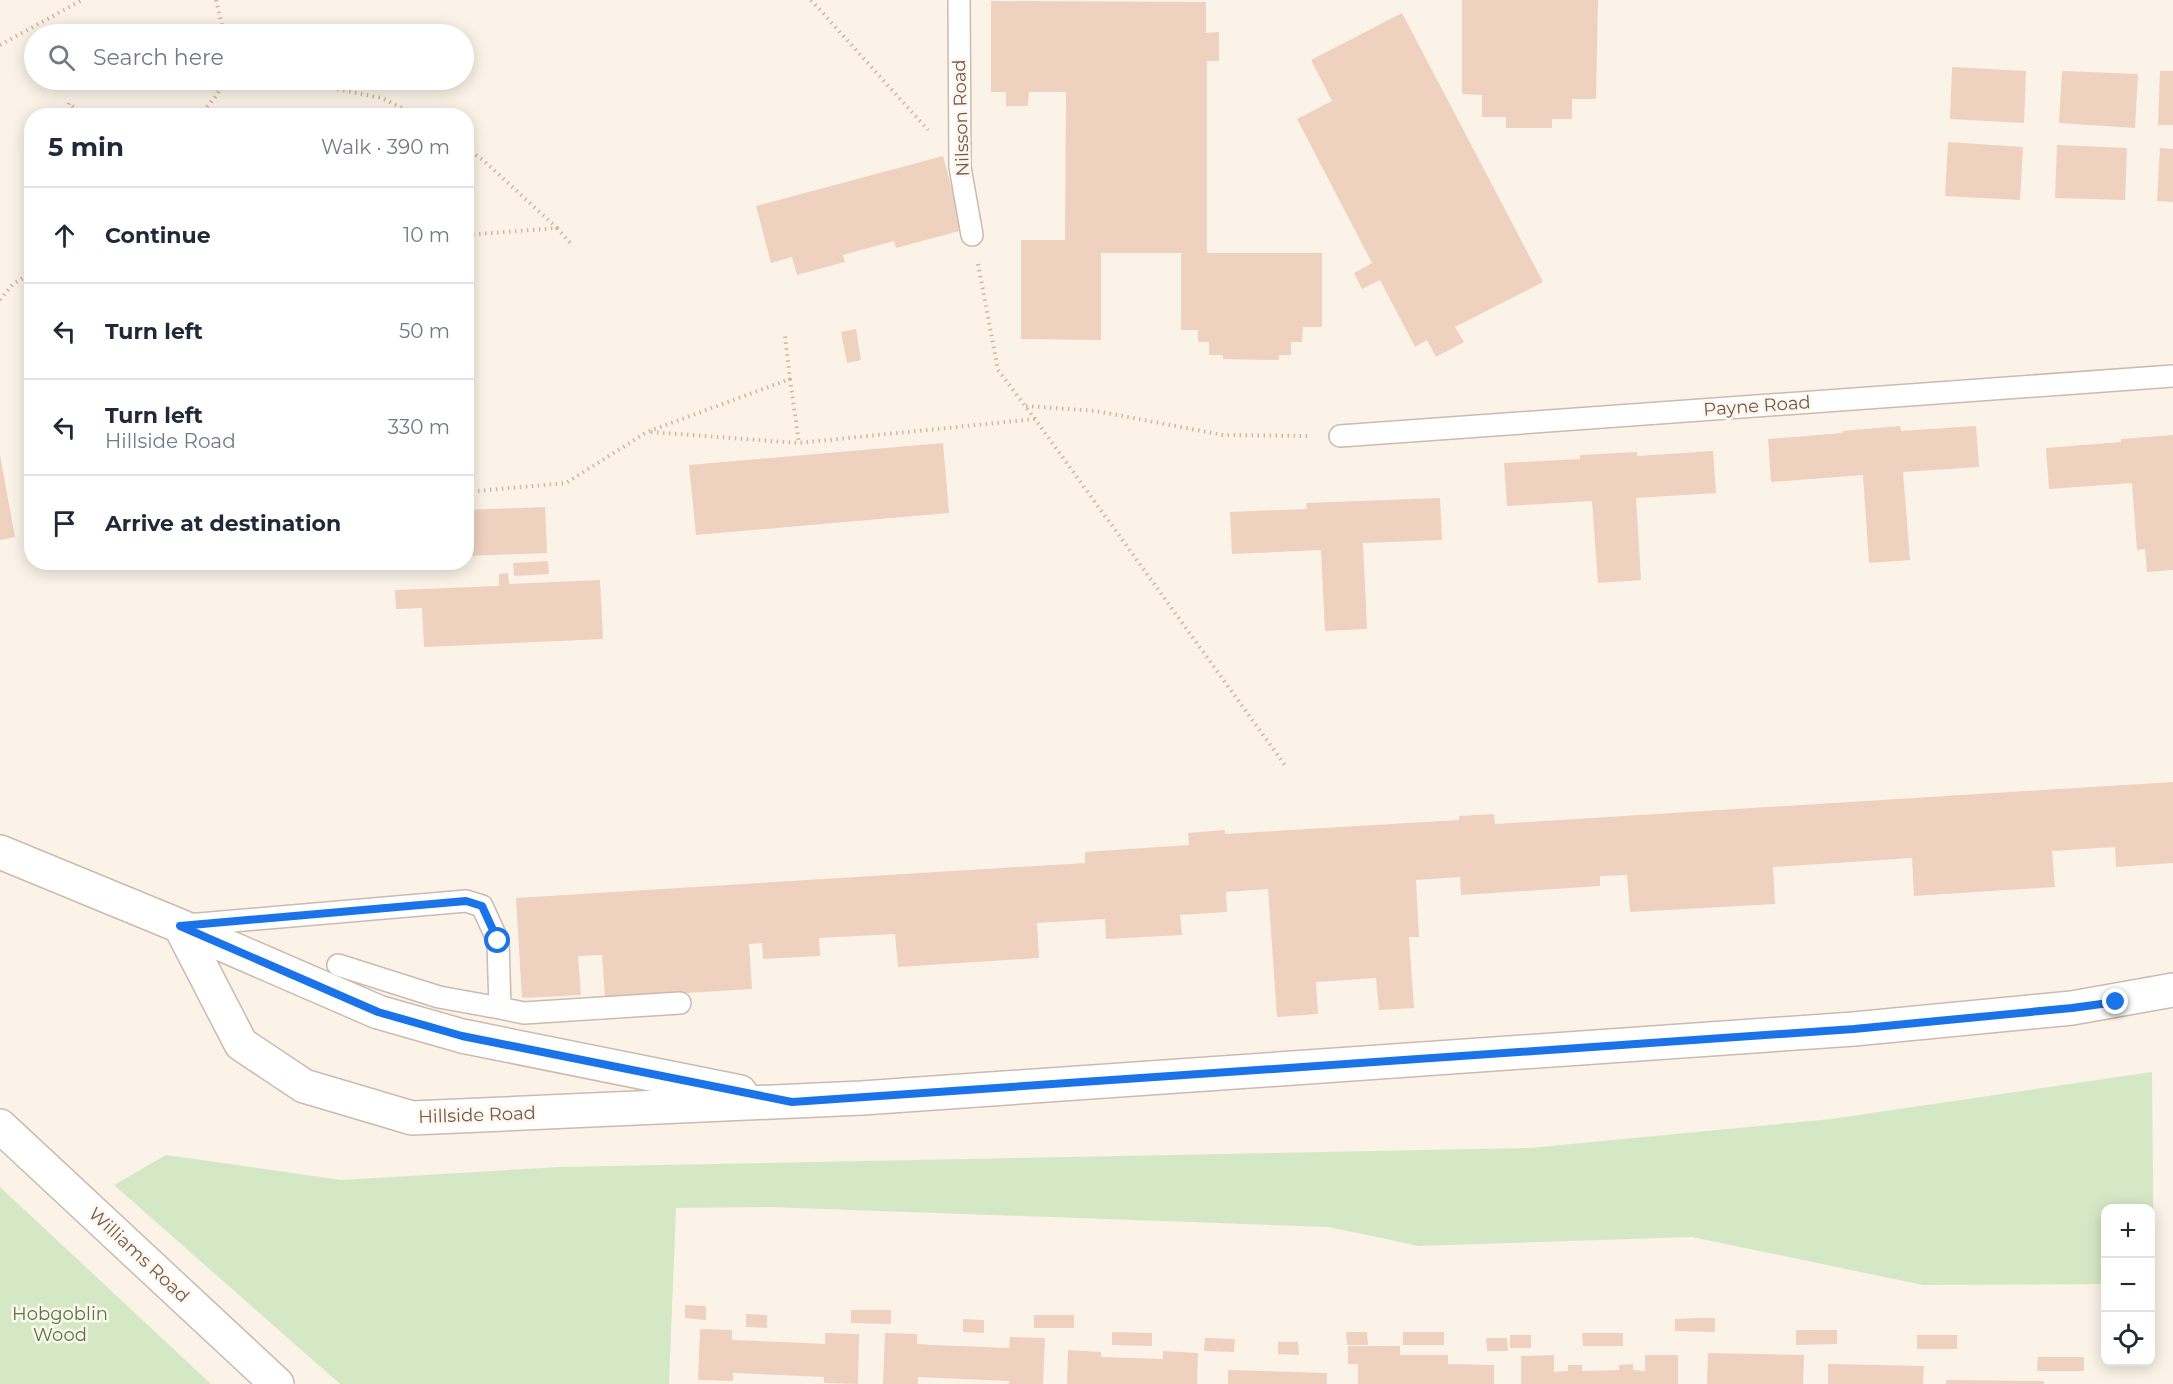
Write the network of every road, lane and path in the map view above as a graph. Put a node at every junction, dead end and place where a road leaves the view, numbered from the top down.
1 (82, 0) edge
2 (216, 0) edge
3 (811, 0) edge
4 (959, 0) edge
5 (38, 24) edge
6 (222, 24) edge
7 (24, 32) edge
8 (0, 45) edge
9 (219, 90) edge
10 (341, 90) edge
11 (206, 108) edge
12 (402, 108) edge
13 (474, 154) edge
14 (960, 167) junction
15 (557, 228) junction
16 (474, 233) edge
17 (972, 235) joint
18 (573, 246) dead end
19 (24, 278) edge
20 (0, 300) edge
21 (785, 336) dead end
22 (2173, 376) edge
23 (790, 379) junction
24 (1026, 406) junction
25 (1035, 419) junction
26 (647, 432) junction
27 (1340, 436) joint
28 (799, 443) junction
29 (474, 491) edge
30 (1287, 768) dead end
31 (0, 852) edge
32 (180, 926) junction
33 (338, 964) dead end
34 (2173, 990) edge
35 (680, 1003) dead end
36 (500, 1008) junction
37 (792, 1102) junction
38 (0, 1126) edge
39 (277, 1384) edge

1 - 5 path
2 - 6 path
3 - 14 path
4 - 14 lane, Nilsson Road
7 - 8 path
9 - 11 path
10 - 12 path
13 - 15 path
14 - 17 lane, Nilsson Road
15 - 16 path
15 - 18 path
17 - 24 path
19 - 20 path
21 - 23 path
22 - 27 lane, Payne Road
23 - 26 path
23 - 28 path
24 - 25 path
24 - 27 path
25 - 28 path
25 - 30 path
26 - 28 path
26 - 29 path
31 - 32 street, Hillside Road
32 - 36 lane
32 - 37 street, Hillside Road
32 - 37 street, Hillside Road
33 - 36 lane
34 - 37 street, Hillside Road
35 - 36 lane
38 - 39 street, Williams Road

